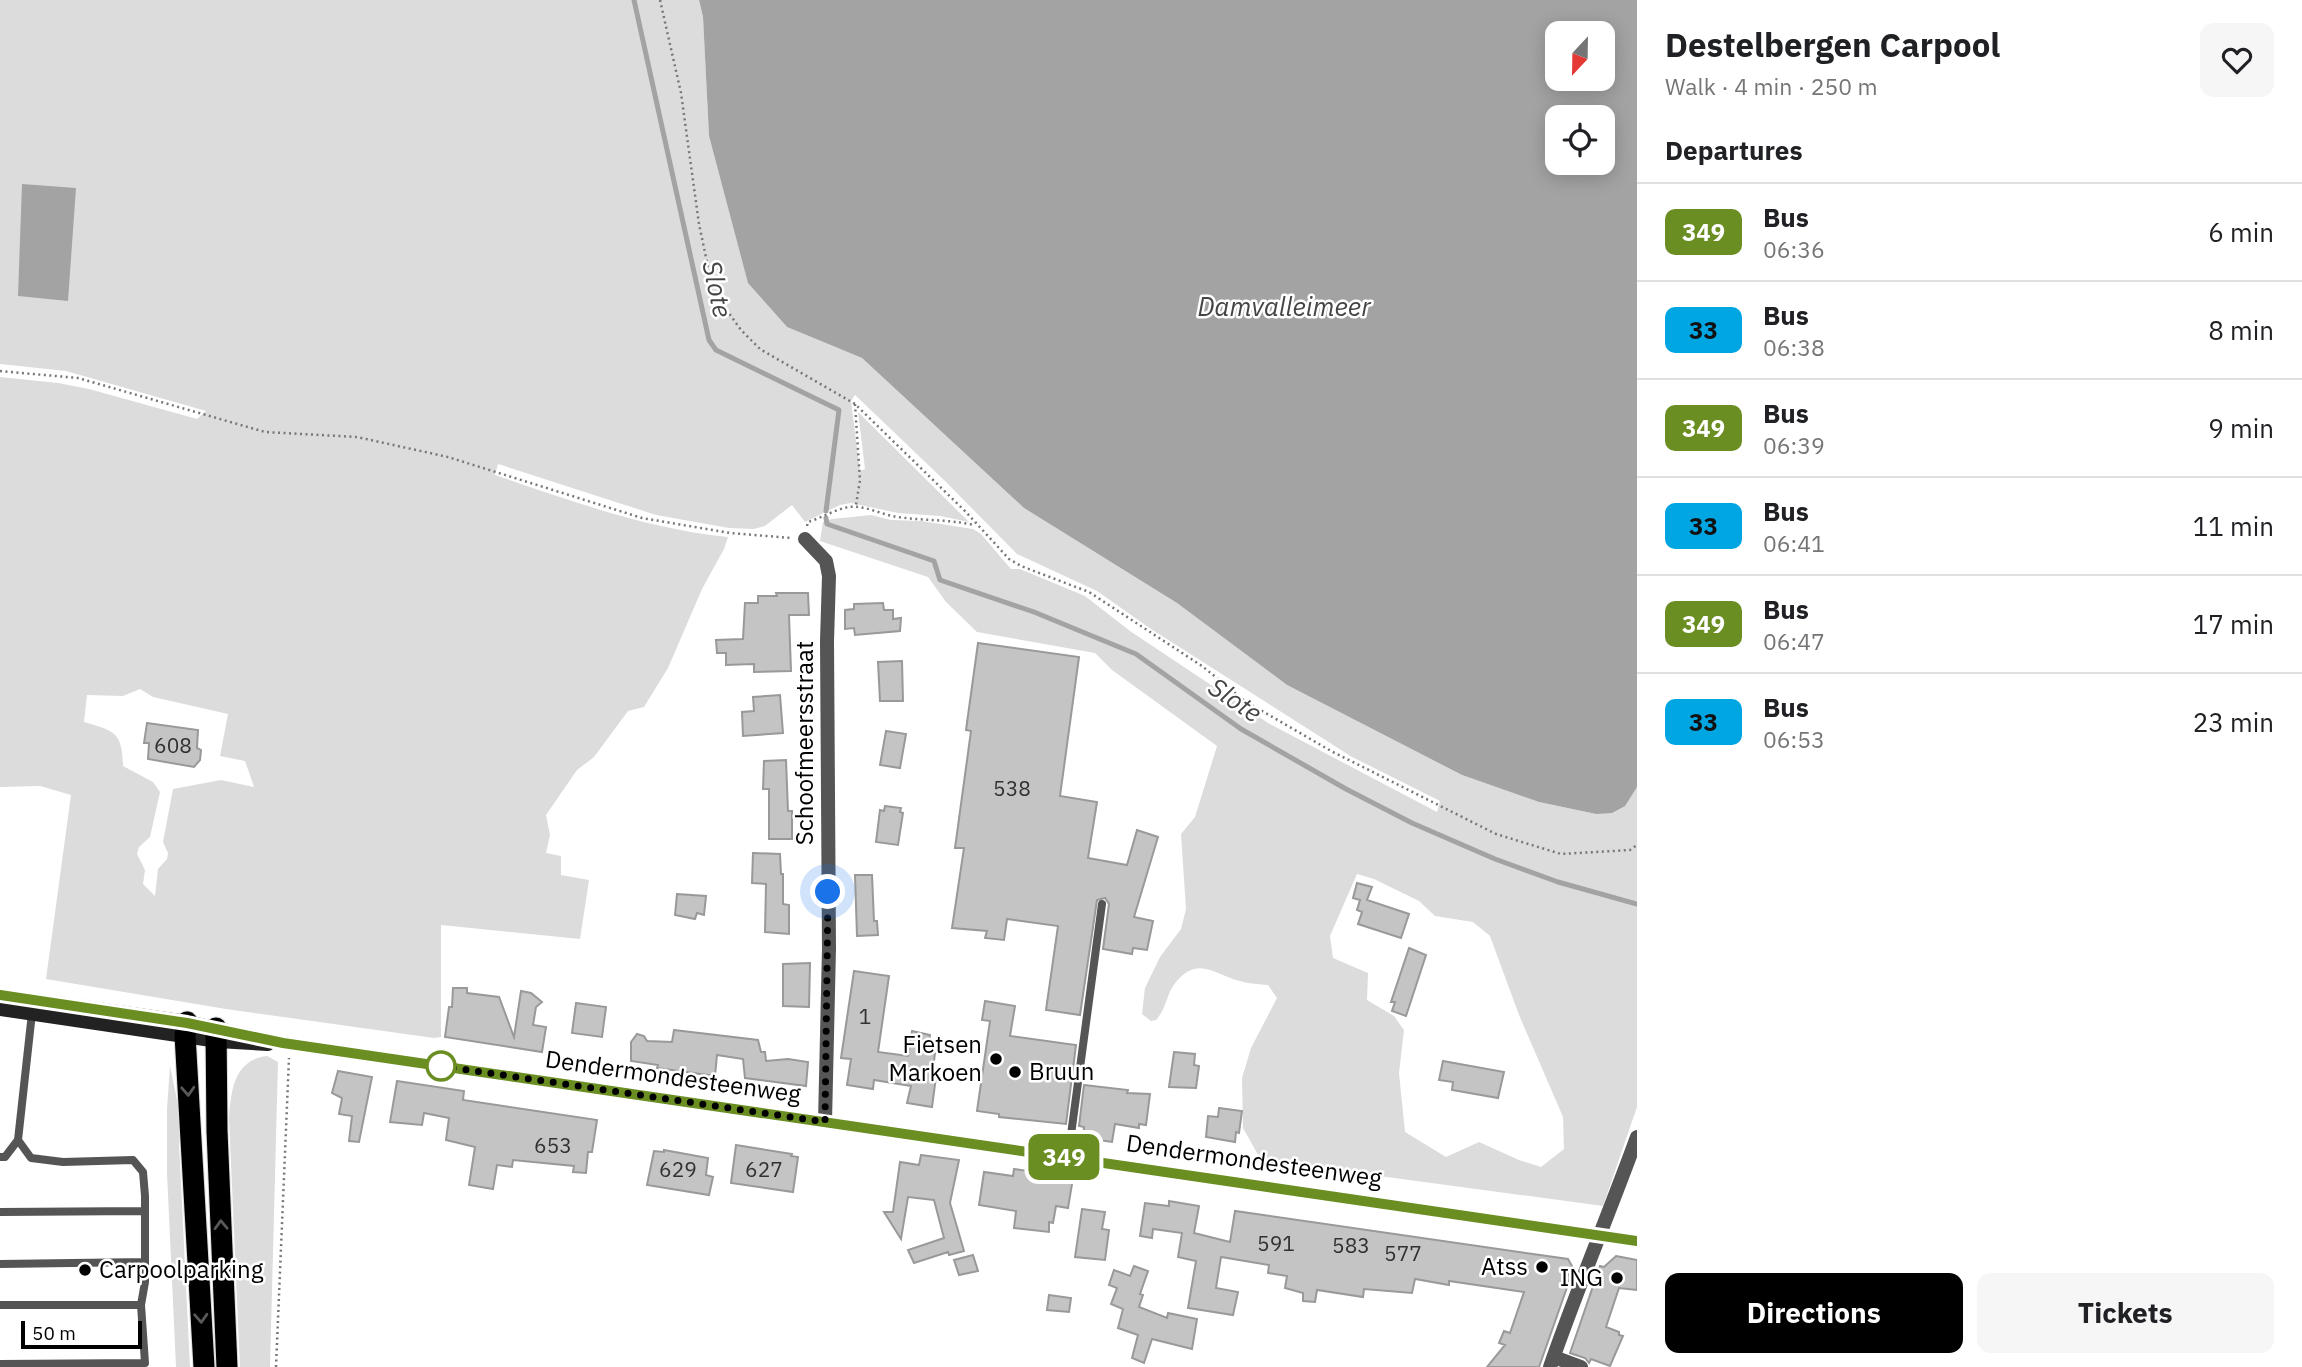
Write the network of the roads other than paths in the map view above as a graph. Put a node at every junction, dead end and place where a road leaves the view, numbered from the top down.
1 (806, 539) road end
2 (1102, 904) dead end
3 (0, 995) edge
4 (0, 1009) edge
5 (32, 1013) junction
6 (186, 1029) junction
7 (217, 1034) junction
8 (825, 1122) junction
9 (1637, 1137) edge
10 (18, 1140) junction
11 (0, 1157) edge
12 (1068, 1157) junction
13 (145, 1211) junction
14 (0, 1212) edge
15 (1598, 1234) junction
16 (1637, 1241) edge
17 (145, 1262) junction
18 (0, 1264) edge
19 (0, 1305) edge
20 (141, 1305) junction
21 (1552, 1362) edge
22 (0, 1364) edge
23 (204, 1367) edge
24 (227, 1367) edge
25 (1581, 1367) edge

1 - 8 street, Schoofmeersstraat
2 - 12 lane
3 - 6 main road, Dendermondesteenweg
4 - 5 main road, Dendermondesteenweg
5 - 6 main road, Dendermondesteenweg
5 - 10 lane
6 - 7 main road, Dendermondesteenweg
6 -> 23 highway
7 - 8 main road, Dendermondesteenweg
24 -> 7 highway
8 - 12 main road, Dendermondesteenweg
9 - 15 street
10 - 11 lane
10 - 13 lane
12 - 15 main road, Dendermondesteenweg
13 - 14 lane
13 - 17 lane
15 - 16 main road, Dendermondesteenweg
15 - 21 street
17 - 18 lane
17 - 20 lane
19 - 20 lane
20 - 22 lane
21 - 25 street

